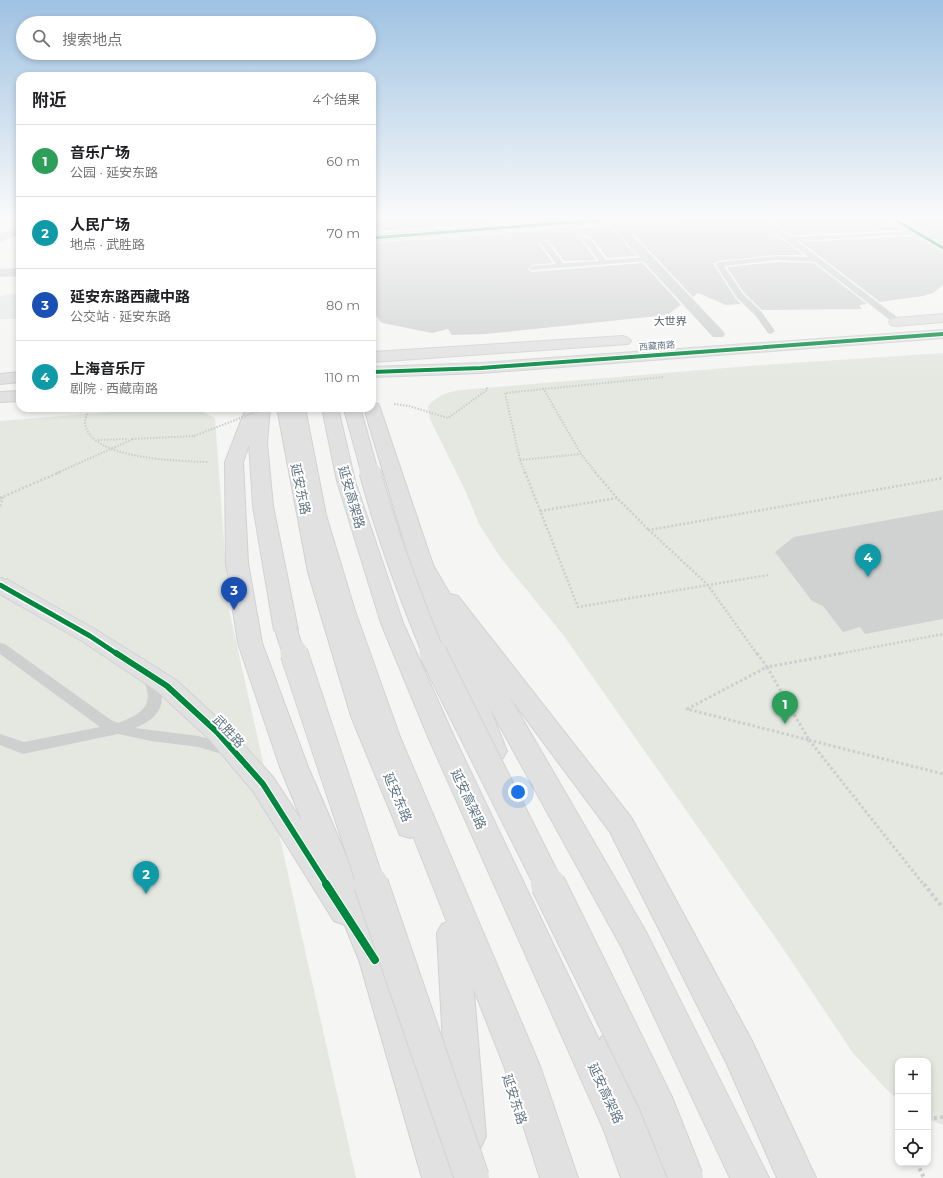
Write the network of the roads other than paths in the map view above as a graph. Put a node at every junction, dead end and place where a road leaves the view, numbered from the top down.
1 (659, 273) edge
2 (725, 273) edge
3 (834, 273) edge
4 (943, 318) edge
5 (898, 322) junction
6 (876, 324) dead end
7 (778, 330) joint
8 (755, 332) dead end
9 (733, 333) dead end
10 (943, 334) edge
11 (710, 335) joint
12 (634, 340) dead end
13 (376, 357) edge
14 (376, 372) edge
15 (16, 377) edge
16 (0, 379) edge
17 (16, 396) edge
18 (0, 397) edge
19 (380, 405) edge
20 (253, 412) edge
21 (262, 412) edge
22 (286, 412) edge
23 (298, 412) edge
24 (331, 412) edge
25 (353, 412) edge
26 (422, 565) junction
27 (0, 585) edge
28 (0, 647) edge
29 (147, 672) junction
30 (117, 729) junction
31 (0, 739) edge
32 (234, 752) junction
33 (454, 933) junction
34 (375, 960) junction
35 (441, 1178) edge
36 (471, 1178) edge
37 (541, 1178) edge
38 (559, 1178) edge
39 (640, 1178) edge
40 (658, 1178) edge
41 (686, 1178) edge
42 (750, 1178) edge
43 (797, 1178) edge

1 - 11 street
2 - 7 lane
3 - 5 lane
4 - 5 main road
5 - 6 main road
7 - 8 main road
9 - 11 main road
10 - 14 main road, 西藏南路
12 - 13 main road, 西藏南路
15 - 16 main road
17 - 18 main road
19 - 26 main road
20 - 34 main road
21 - 36 main road, bridge
22 - 33 main road, 延安东路
23 - 38 main road
24 - 39 main road, 延安高架路
25 - 41 main road, bridge
26 - 40 main road
26 - 42 main road
26 - 43 main road
27 - 29 main road, 武胜路
28 - 30 lane
29 - 30 lane
29 - 32 main road, 武胜路
30 - 31 lane
30 - 32 lane
32 - 34 main road, 武胜路
33 - 36 main road
33 - 37 main road, 延安东路
34 - 35 main road

